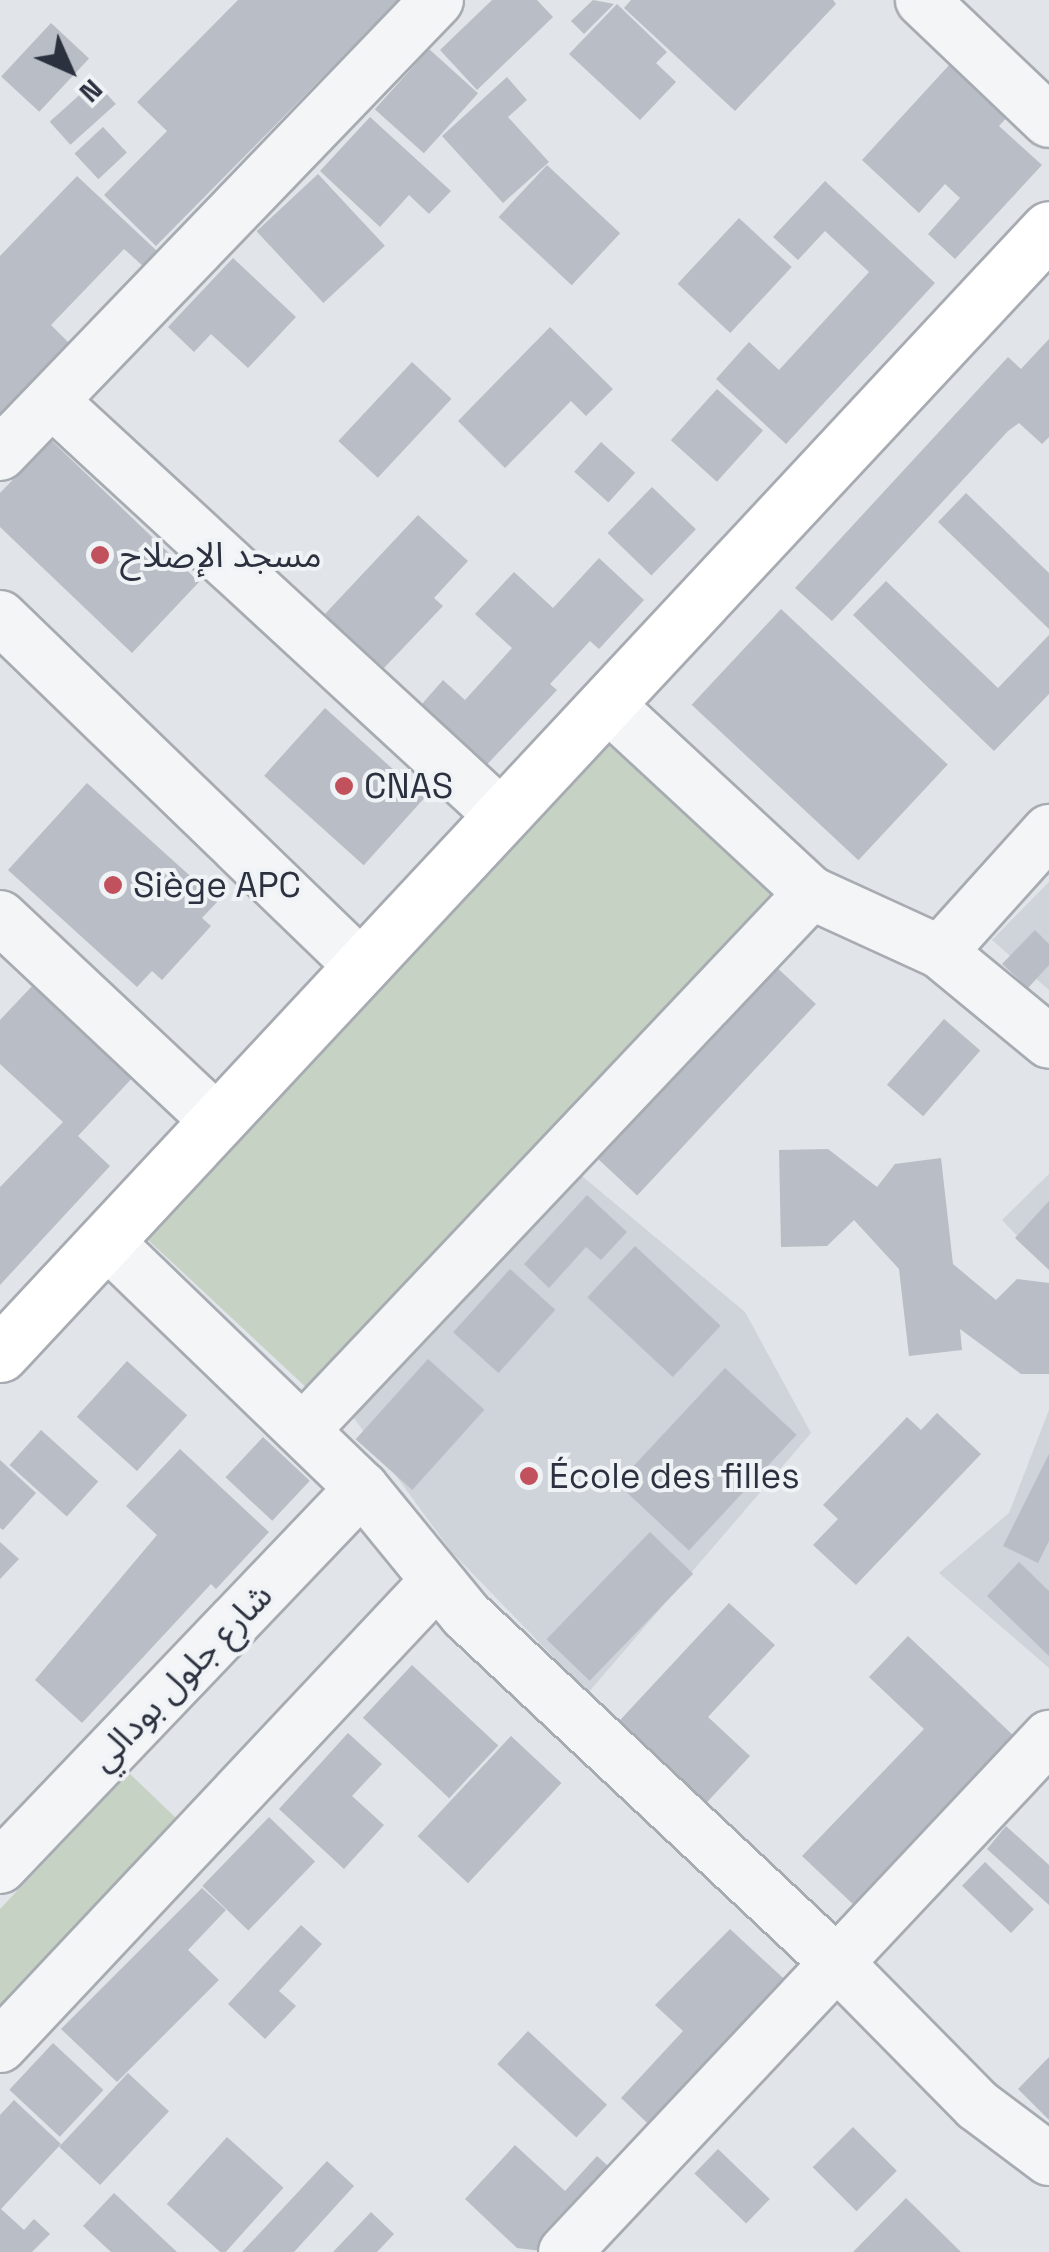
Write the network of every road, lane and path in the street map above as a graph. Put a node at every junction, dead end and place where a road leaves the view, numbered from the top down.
1 (437, 0) edge
2 (922, 0) edge
3 (1049, 121) edge
4 (1049, 229) edge
5 (54, 403) junction
6 (0, 454) edge
7 (0, 616) edge
8 (610, 706) junction
9 (502, 816) junction
10 (1049, 831) edge
11 (811, 893) junction
12 (0, 917) edge
13 (940, 952) junction
14 (362, 968) junction
15 (1049, 1042) edge
16 (217, 1120) junction
17 (106, 1241) junction
18 (0, 1354) edge
19 (304, 1430) junction
20 (362, 1488) junction
21 (435, 1583) junction
22 (1049, 1738) edge
23 (0, 1867) edge
24 (835, 1961) junction
25 (0, 2046) edge
26 (1049, 2159) edge
27 (565, 2252) edge

1 - 5 street
2 - 3 street
4 - 8 main road
5 - 6 street
5 - 9 street
7 - 14 street
8 - 9 main road
8 - 11 street
9 - 14 main road
10 - 13 street
11 - 13 street
11 - 19 street
12 - 16 street
13 - 15 street
14 - 16 main road
16 - 17 main road
17 - 18 main road
17 - 19 street
19 - 20 street
20 - 21 street
20 - 23 street, شارع جلول بودالي
21 - 24 street
21 - 25 street
22 - 24 street
24 - 26 street
24 - 27 street

